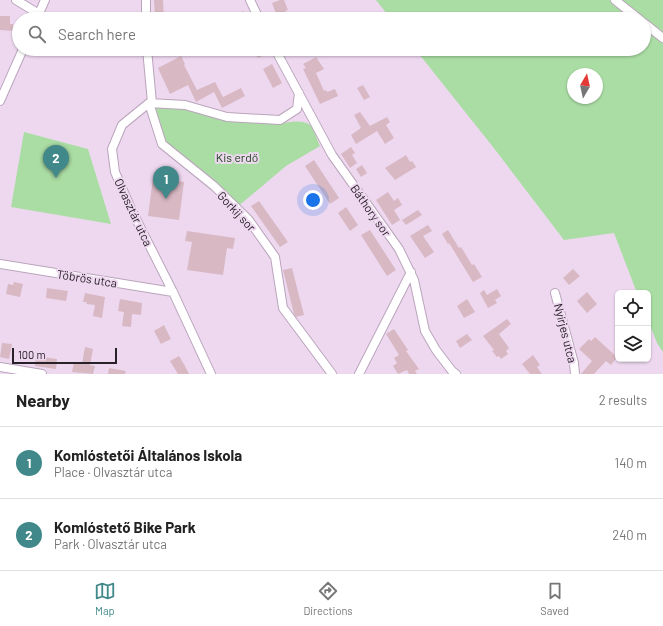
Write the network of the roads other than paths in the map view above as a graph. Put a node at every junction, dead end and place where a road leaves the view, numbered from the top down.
1 (16, 0) edge
2 (45, 0) edge
3 (146, 0) edge
4 (250, 0) edge
5 (615, 0) edge
6 (32, 12) edge
7 (40, 12) edge
8 (146, 12) edge
9 (256, 12) edge
10 (630, 12) edge
11 (651, 29) edge
12 (663, 38) edge
13 (20, 56) edge
14 (147, 56) edge
15 (279, 56) edge
16 (299, 93) junction
17 (0, 101) edge
18 (150, 103) junction
19 (0, 264) edge
20 (411, 272) junction
21 (173, 292) junction
22 (555, 293) dead end
23 (0, 367) edge
24 (42, 374) edge
25 (211, 374) edge
26 (332, 374) edge
27 (359, 374) edge
28 (456, 374) edge
29 (575, 374) edge

1 - 6 street
2 - 7 street
3 - 8 street
4 - 9 street
5 - 10 street
11 - 12 street
13 - 17 street
14 - 18 street, Gorkij sor
15 - 16 street, Báthory sor
16 - 18 street
16 - 20 street, Báthory sor
18 - 21 street, Olvasztár utca
18 - 26 street, Gorkij sor
19 - 21 street, Töbrös utca
20 - 27 street
20 - 28 street, Báthory sor
21 - 25 street, Olvasztár utca
22 - 29 street, Nyírjes utca
23 - 24 street

